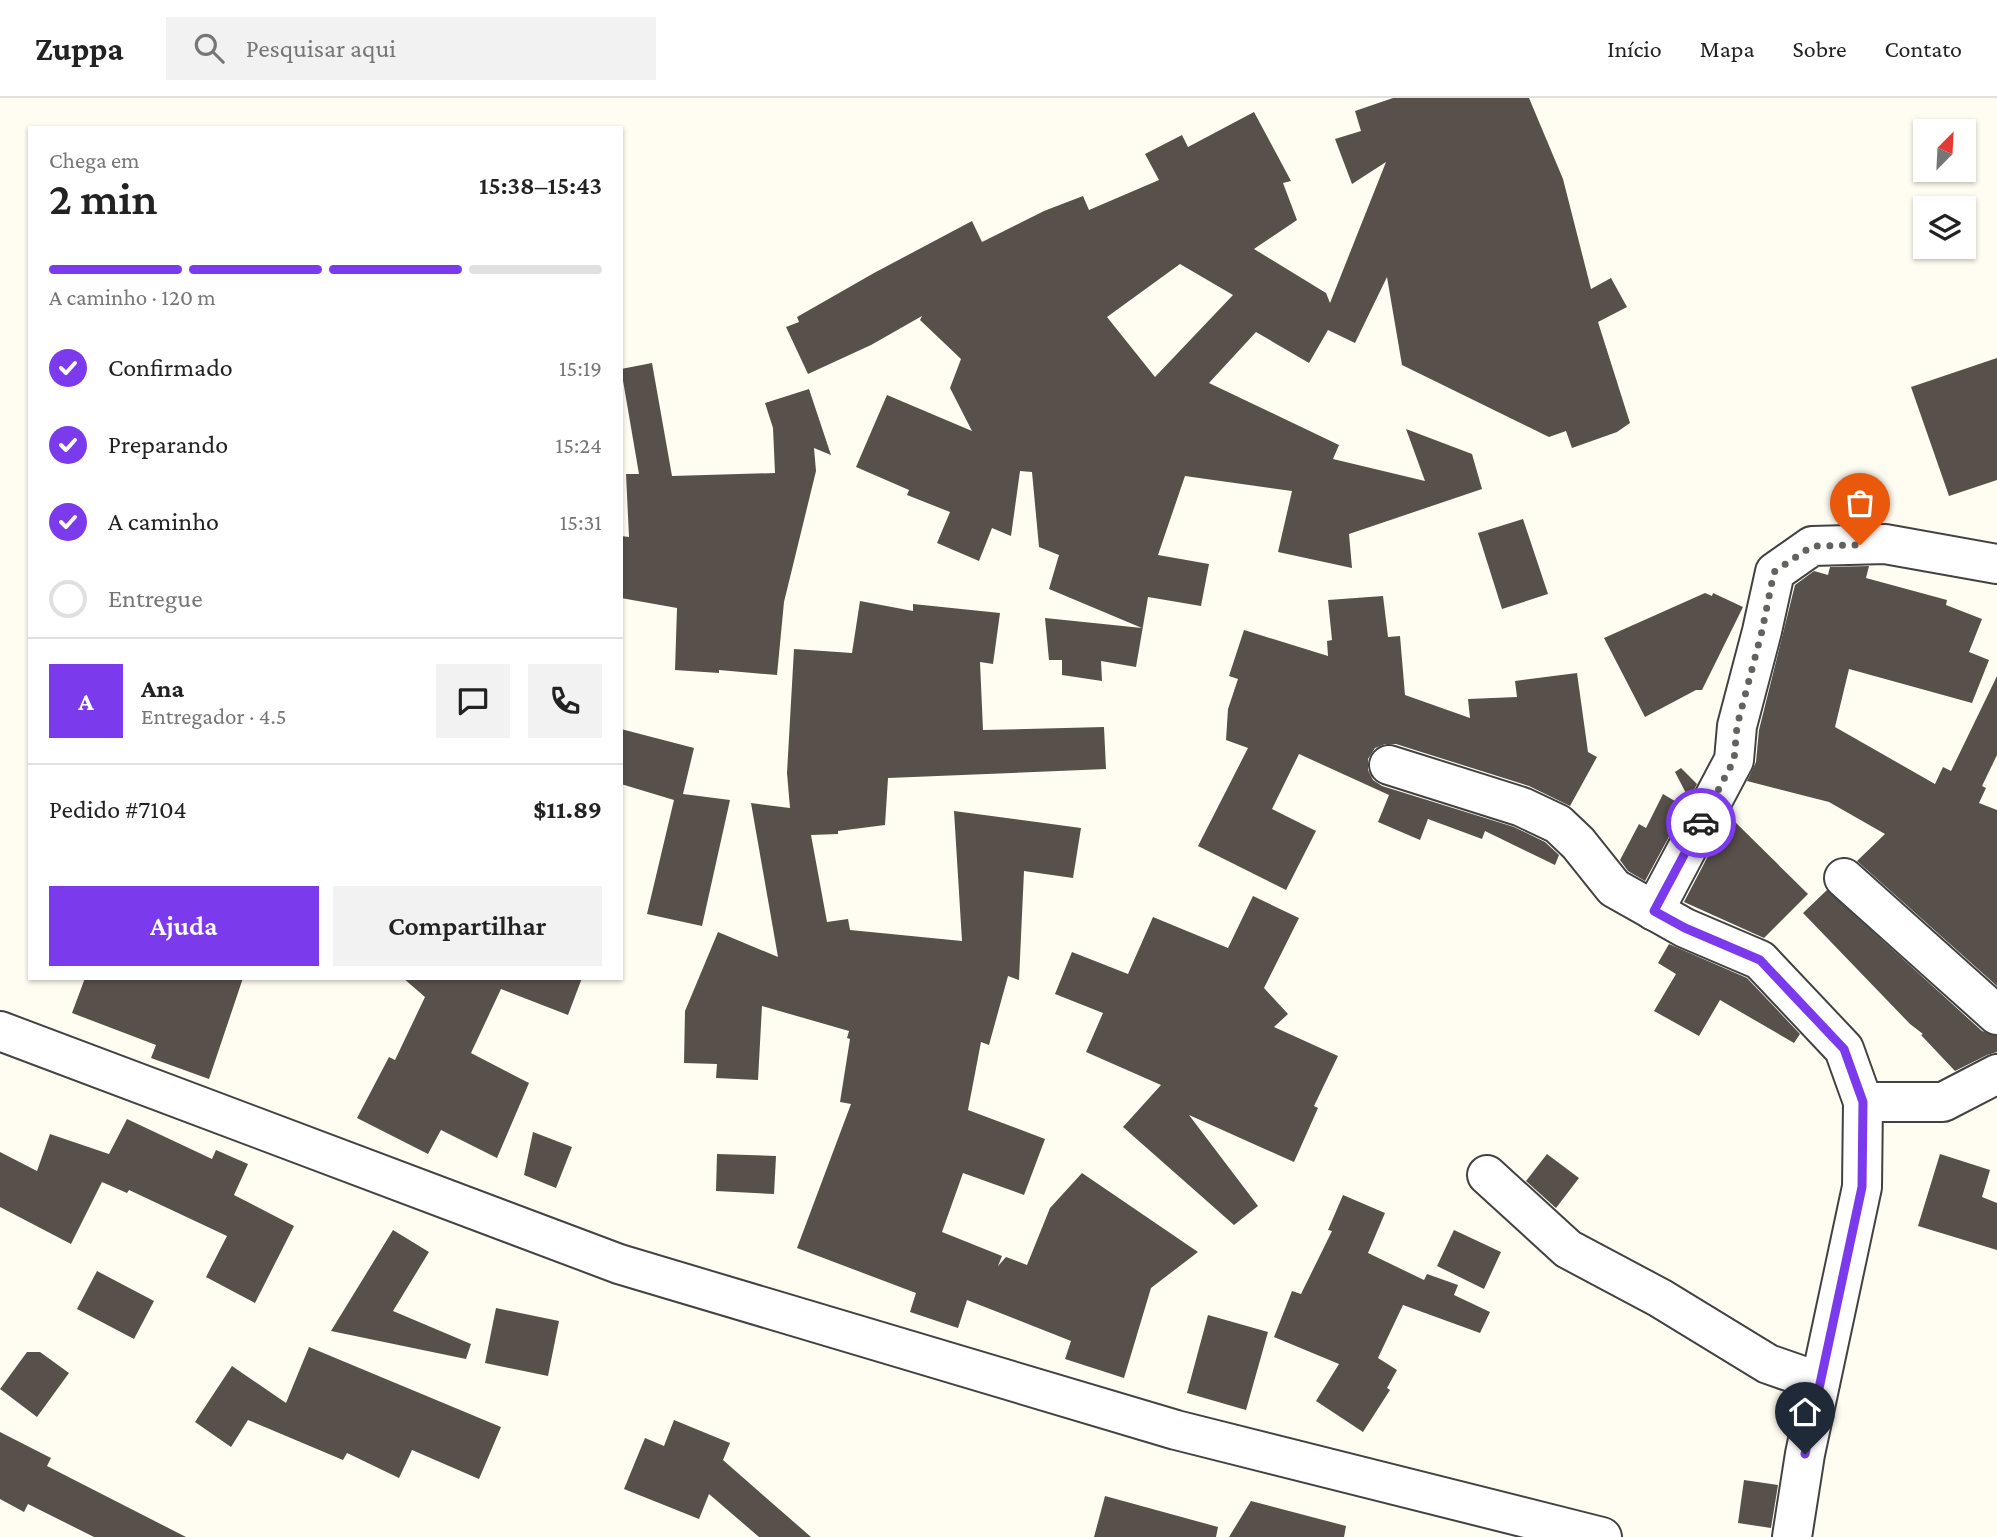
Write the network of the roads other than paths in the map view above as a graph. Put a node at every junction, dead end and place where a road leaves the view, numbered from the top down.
1 (1997, 564) edge
2 (1390, 765) dead end
3 (1844, 878) dead end
4 (1654, 911) junction
5 (1997, 1016) edge
6 (0, 1031) edge
7 (1997, 1074) edge
8 (1863, 1102) junction
9 (1487, 1175) dead end
10 (1820, 1382) junction
11 (1602, 1537) edge
12 (1792, 1537) edge

1 - 4 street
2 - 4 street
3 - 5 street
4 - 8 street
6 - 11 street
7 - 8 street
8 - 10 street
9 - 10 street
10 - 12 street

